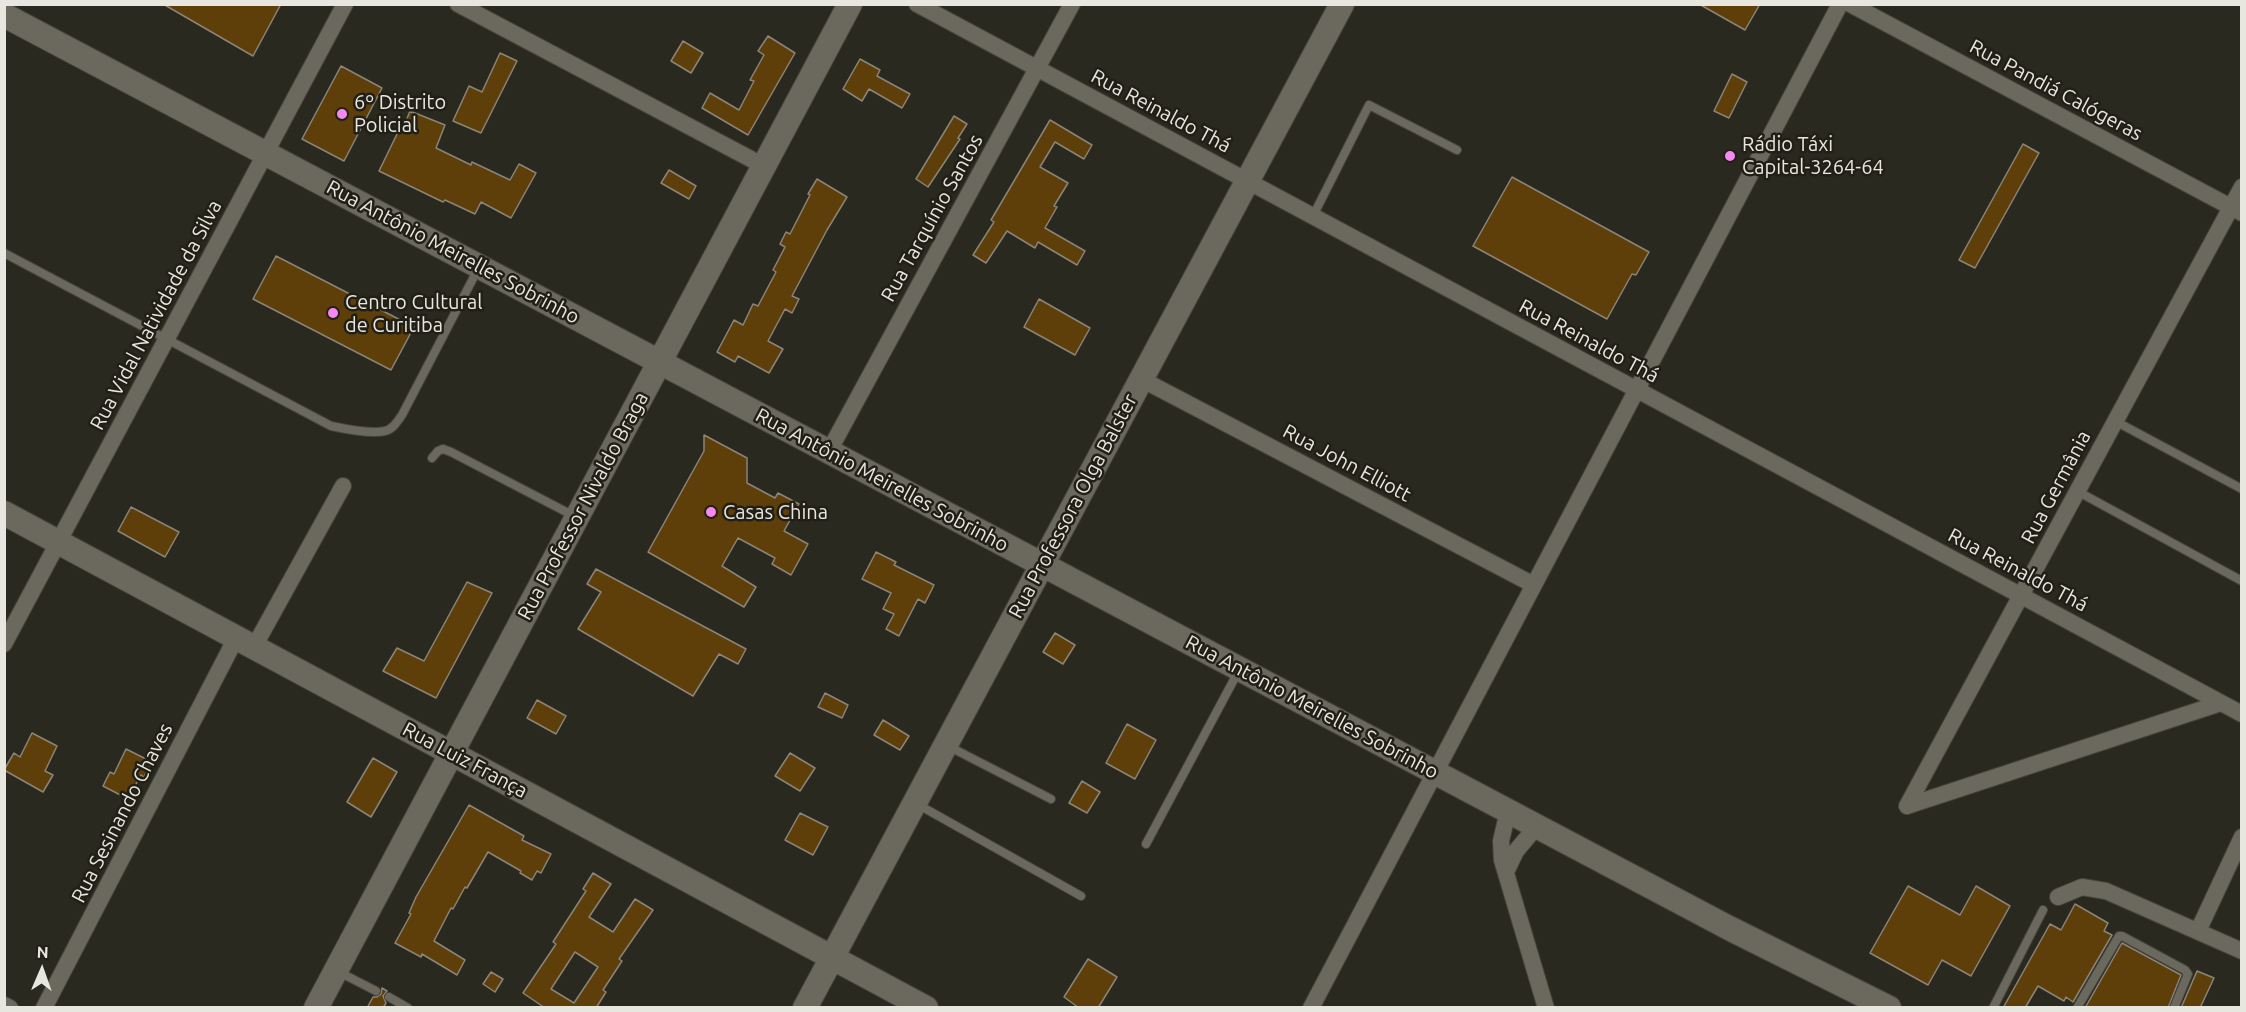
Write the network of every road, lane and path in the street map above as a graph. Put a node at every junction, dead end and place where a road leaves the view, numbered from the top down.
1 (345, 4) edge
2 (458, 4) edge
3 (850, 4) edge
4 (917, 4) edge
5 (1072, 4) edge
6 (1342, 4) edge
7 (1840, 4) edge
8 (1850, 4) edge
9 (4, 15) edge
10 (1037, 69) junction
11 (1457, 150) dead end
12 (266, 153) junction
13 (764, 166) junction
14 (1247, 181) junction
15 (2241, 187) edge
16 (2236, 210) edge
17 (1313, 216) junction
18 (4, 253) edge
19 (479, 266) junction
20 (167, 339) junction
21 (660, 362) junction
22 (1141, 379) junction
23 (1637, 390) junction
24 (2115, 421) junction
25 (829, 451) junction
26 (432, 458) dead end
27 (343, 486) dead end
28 (2241, 489) edge
29 (2077, 491) junction
30 (4, 513) edge
31 (577, 517) junction
32 (59, 542) junction
33 (1042, 564) junction
34 (2241, 580) edge
35 (1534, 585) junction
36 (2021, 596) junction
37 (245, 642) junction
38 (4, 644) edge
39 (1240, 669) junction
40 (2221, 703) junction
41 (2241, 714) edge
42 (945, 745) junction
43 (452, 753) junction
44 (1435, 772) junction
45 (1051, 799) dead end
46 (914, 803) junction
47 (1508, 811) junction
48 (1537, 826) junction
49 (2241, 837) edge
50 (1146, 844) dead end
51 (1506, 872) junction
52 (1081, 896) dead end
53 (2058, 897) dead end
54 (2043, 910) dead end
55 (2198, 931) junction
56 (2241, 951) edge
57 (831, 957) junction
58 (336, 971) junction
59 (376, 991) dead end
60 (389, 997) dead end
61 (4, 1005) edge
62 (10, 1008) edge
63 (44, 1008) edge
64 (316, 1008) edge
65 (408, 1008) edge
66 (805, 1008) edge
67 (926, 1008) edge
68 (1311, 1008) edge
69 (1546, 1008) edge
70 (1889, 1008) edge
71 (1993, 1008) edge
72 (2078, 1008) edge
73 (2174, 1008) edge

1 - 12 street, Rua Vidal Natividade da Silva
2 - 13 street
3 - 13 main road, Rua Professor Nivaldo Braga
4 - 10 street, Rua Reinaldo Thá
5 - 10 street, Rua Tarquínio Santos
6 - 14 main road, Rua Professora Olga Balster
7 - 23 street
8 - 16 street, Rua Pandiá Calógeras
9 - 12 main road, Rua Antônio Meirelles Sobrinho
10 - 14 street, Rua Reinaldo Thá
10 - 25 street, Rua Tarquínio Santos
11 - 17 lane
12 - 19 main road, Rua Antônio Meirelles Sobrinho
12 - 20 street, Rua Vidal Natividade da Silva
13 - 21 main road, Rua Professor Nivaldo Braga
14 - 17 street, Rua Reinaldo Thá
14 - 22 main road, Rua Professora Olga Balster
15 - 16 street, Rua Germânia
16 - 24 street, Rua Germânia
17 - 23 street, Rua Reinaldo Thá
18 - 20 lane
19 - 20 lane
19 - 21 main road, Rua Antônio Meirelles Sobrinho
20 - 32 street, Rua Vidal Natividade da Silva
21 - 25 main road, Rua Antônio Meirelles Sobrinho
21 - 31 main road, Rua Professor Nivaldo Braga
22 - 33 main road, Rua Professora Olga Balster
22 - 35 street, Rua John Elliott
23 - 35 street
23 - 36 street, Rua Reinaldo Thá
24 - 28 lane
24 - 29 street, Rua Germânia
25 - 33 main road, Rua Antônio Meirelles Sobrinho
26 - 31 lane
27 - 37 street, Rua Sesinando Chaves
29 - 34 lane
29 - 36 street, Rua Germânia
30 - 32 main road, Rua Luiz França
31 - 43 main road, Rua Professor Nivaldo Braga
32 - 37 main road, Rua Luiz França
32 - 38 street, Rua Vidal Natividade da Silva
33 - 39 main road, Rua Antônio Meirelles Sobrinho
33 - 42 main road, Rua Professora Olga Balster
35 - 44 street
36 - 40 street, Rua Reinaldo Thá
36 - 40 street, Rua Germânia
37 - 43 main road, Rua Luiz França
37 - 63 street, Rua Sesinando Chaves
39 - 44 main road, Rua Antônio Meirelles Sobrinho
39 - 50 lane
40 - 41 street, Rua Reinaldo Thá
42 - 45 lane
42 - 46 main road, Rua Professora Olga Balster
43 - 57 main road, Rua Luiz França
43 - 58 main road, Rua Professor Nivaldo Braga
44 - 47 main road, Rua Antônio Meirelles Sobrinho
44 - 68 street
46 - 52 lane
46 - 57 main road, Rua Professora Olga Balster
47 - 48 main road, Rua Antônio Meirelles Sobrinho
47 - 51 street
48 - 51 street
48 - 70 main road, Rua Antônio Meirelles Sobrinho
49 - 55 street
51 - 69 street
53 - 55 street
54 - 71 lane
55 - 56 street
57 - 66 main road, Rua Professora Olga Balster
57 - 67 main road, Rua Luiz França
58 - 59 lane
58 - 64 main road, Rua Professor Nivaldo Braga
60 - 65 lane
61 - 62 street
72 - 73 lane

